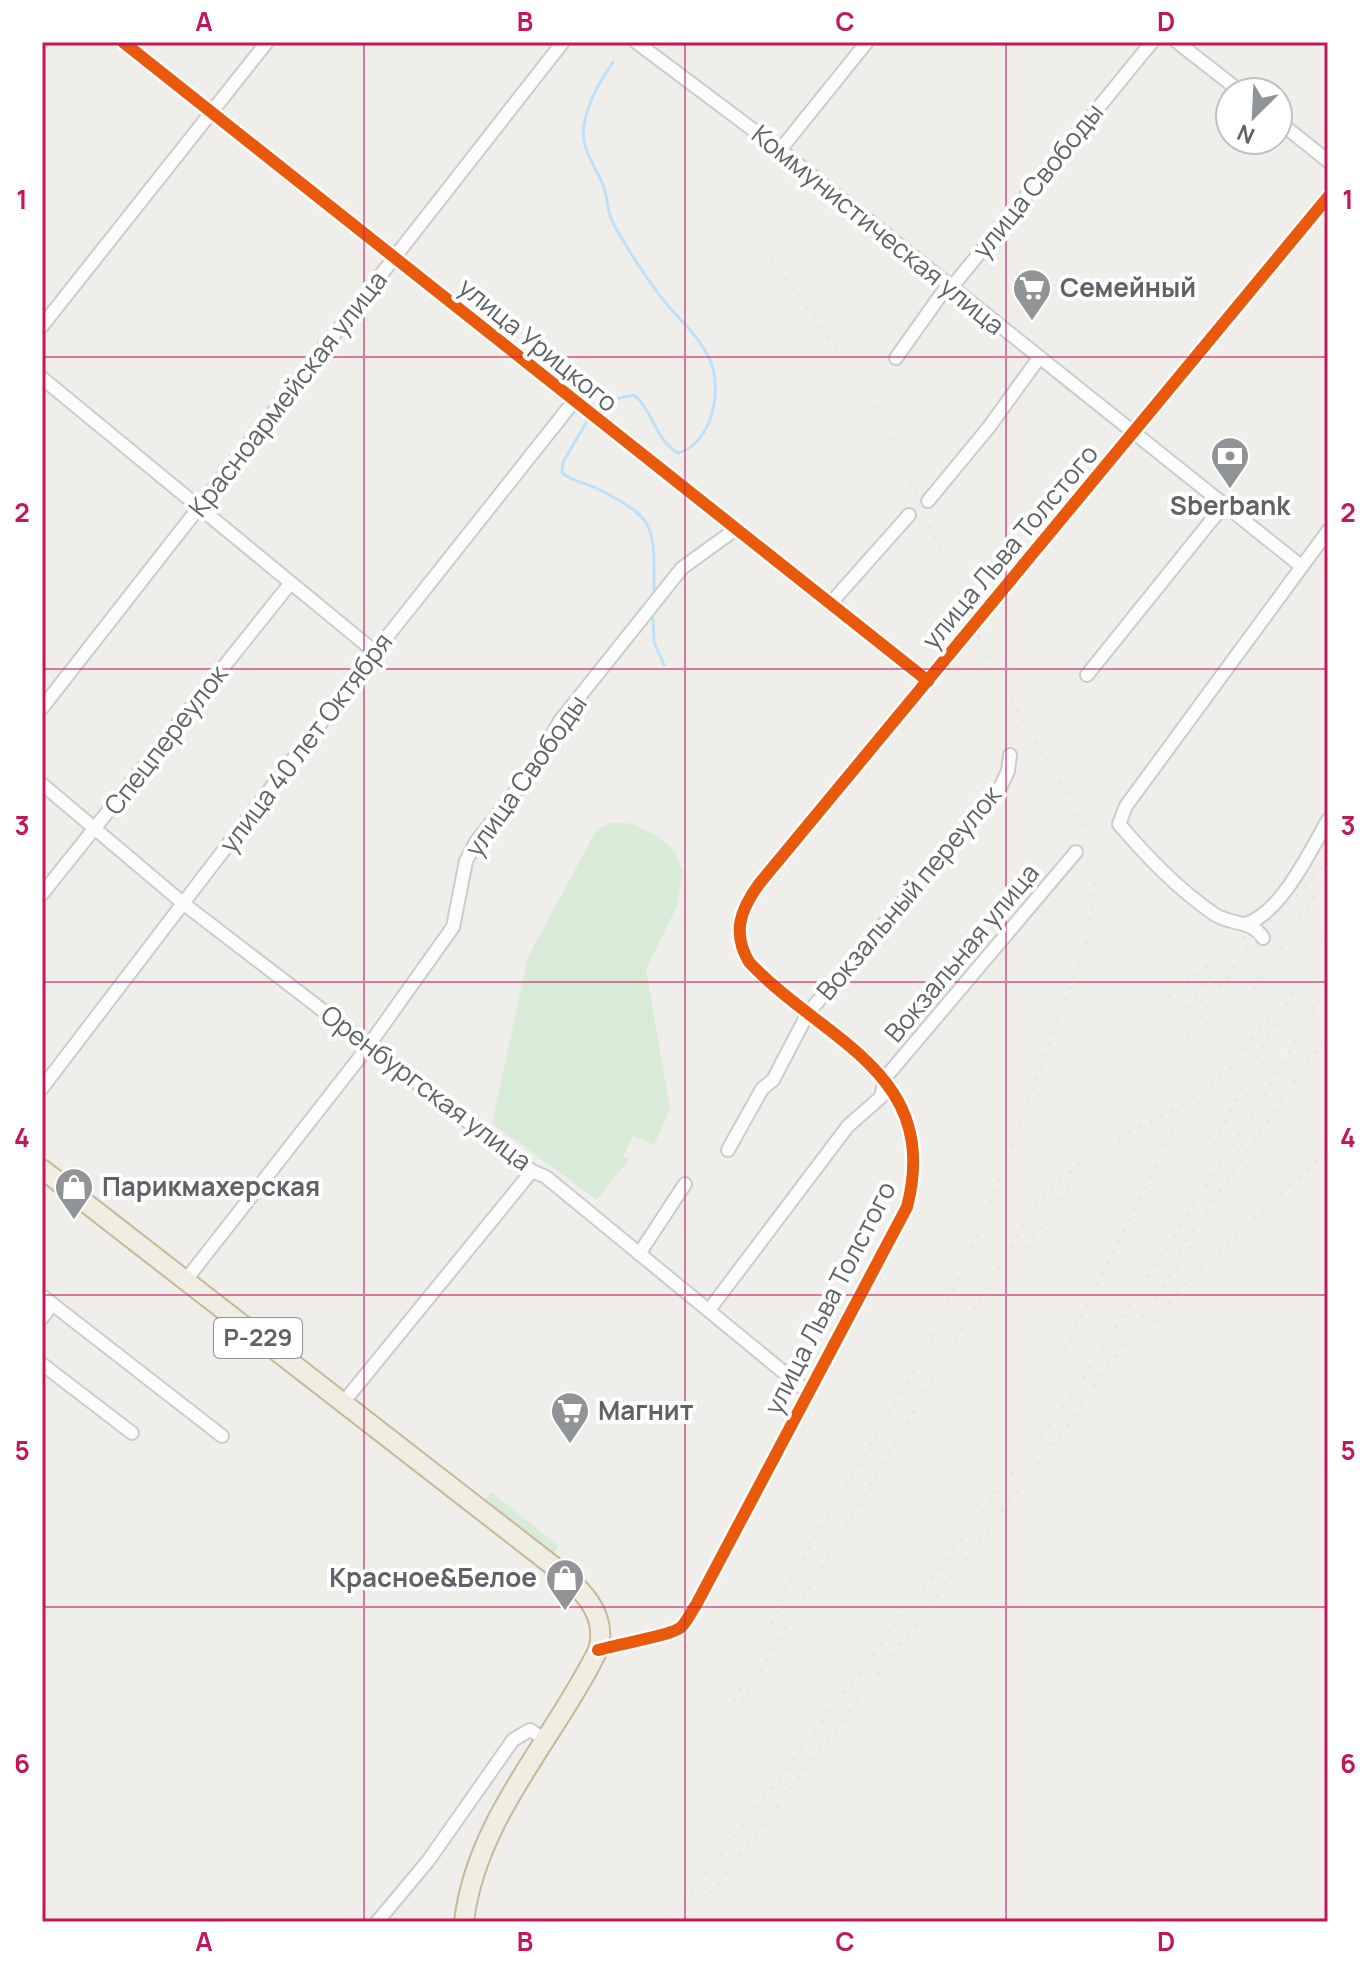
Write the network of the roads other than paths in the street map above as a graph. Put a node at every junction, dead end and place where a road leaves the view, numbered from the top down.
1 (123, 42) edge
2 (267, 42) edge
3 (563, 42) edge
4 (636, 42) edge
5 (867, 42) edge
6 (1152, 42) edge
7 (1177, 42) edge
8 (1221, 76) edge
9 (211, 113) junction
10 (1294, 134) edge
11 (780, 150) junction
12 (1328, 161) edge
13 (1328, 197) edge
14 (395, 259) junction
15 (951, 288) junction
16 (42, 326) edge
17 (896, 358) dead end
18 (1039, 358) junction
19 (42, 378) edge
20 (574, 401) junction
21 (1133, 435) junction
22 (928, 501) dead end
23 (1223, 506) junction
24 (198, 509) junction
25 (909, 515) dead end
26 (736, 529) junction
27 (1328, 531) edge
28 (1301, 566) junction
29 (289, 585) junction
30 (830, 604) junction
31 (375, 652) junction
32 (1087, 675) dead end
33 (928, 681) junction
34 (42, 708) edge
35 (1010, 755) dead end
36 (42, 784) edge
37 (1328, 820) edge
38 (96, 828) junction
39 (1076, 852) dead end
40 (42, 894) edge
41 (184, 904) junction
42 (1246, 924) junction
43 (1263, 938) dead end
44 (808, 1013) junction
45 (368, 1043) junction
46 (885, 1078) junction
47 (42, 1088) edge
48 (728, 1150) dead end
49 (42, 1169) edge
50 (532, 1171) junction
51 (685, 1184) dead end
52 (639, 1254) junction
53 (185, 1281) junction
54 (47, 1300) edge
55 (709, 1310) junction
56 (42, 1318) edge
57 (42, 1364) edge
58 (809, 1393) junction
59 (342, 1404) junction
60 (132, 1433) dead end
61 (222, 1436) dead end
62 (598, 1650) junction
63 (543, 1738) junction
64 (377, 1922) edge
65 (464, 1922) edge

1 - 9 street, улица Урицкого
2 - 9 street
3 - 14 street, Красноармейская улица
4 - 11 street, Коммунистическая улица
5 - 11 street
6 - 15 street, улица Свободы
7 - 8 street
9 - 14 street, улица Урицкого
9 - 16 street
10 - 12 street
11 - 15 street, Коммунистическая улица
13 - 21 street, улица Льва Толстого
14 - 20 street, улица Урицкого
14 - 24 street, Красноармейская улица
15 - 17 street, улица Свободы
15 - 18 street, Коммунистическая улица
18 - 21 street, Коммунистическая улица
18 - 22 street
19 - 24 street
20 - 26 street, улица Урицкого
20 - 31 street, улица 40 лет Октября
21 - 23 street, Коммунистическая улица
21 - 33 street, улица Льва Толстого
23 - 28 street
23 - 32 street
24 - 29 street
24 - 34 street, Красноармейская улица
25 - 30 street
26 - 30 street, улица Урицкого
26 - 45 street, улица Свободы
27 - 28 street
28 - 42 street
29 - 31 street
29 - 38 street, Спецпереулок
30 - 33 street, улица Урицкого
31 - 41 street, улица 40 лет Октября
33 - 44 street, улица Льва Толстого
35 - 44 street, Вокзальный переулок
36 - 38 street, Оренбургская улица
37 - 42 street
38 - 40 street, Спецпереулок
38 - 41 street, Оренбургская улица
39 - 46 street, Вокзальная улица
41 - 45 street, Оренбургская улица
41 - 47 street, улица 40 лет Октября
42 - 43 street
44 - 46 street, улица Льва Толстого
44 - 48 street, Вокзальный переулок
45 - 50 street, Оренбургская улица
45 - 53 street, улица Свободы
46 - 55 street, Вокзальная улица
46 - 58 street, улица Льва Толстого
49 - 53 highway, Р-229
50 - 52 street, Оренбургская улица
50 - 59 street
51 - 52 street
52 - 55 street, Оренбургская улица
53 - 59 highway, Р-229
54 - 56 street
54 - 61 street
55 - 58 street, Оренбургская улица
57 - 60 street
58 - 62 street, улица Льва Толстого
59 - 62 highway, Р-229
62 - 63 highway
63 - 64 street
63 - 65 highway

